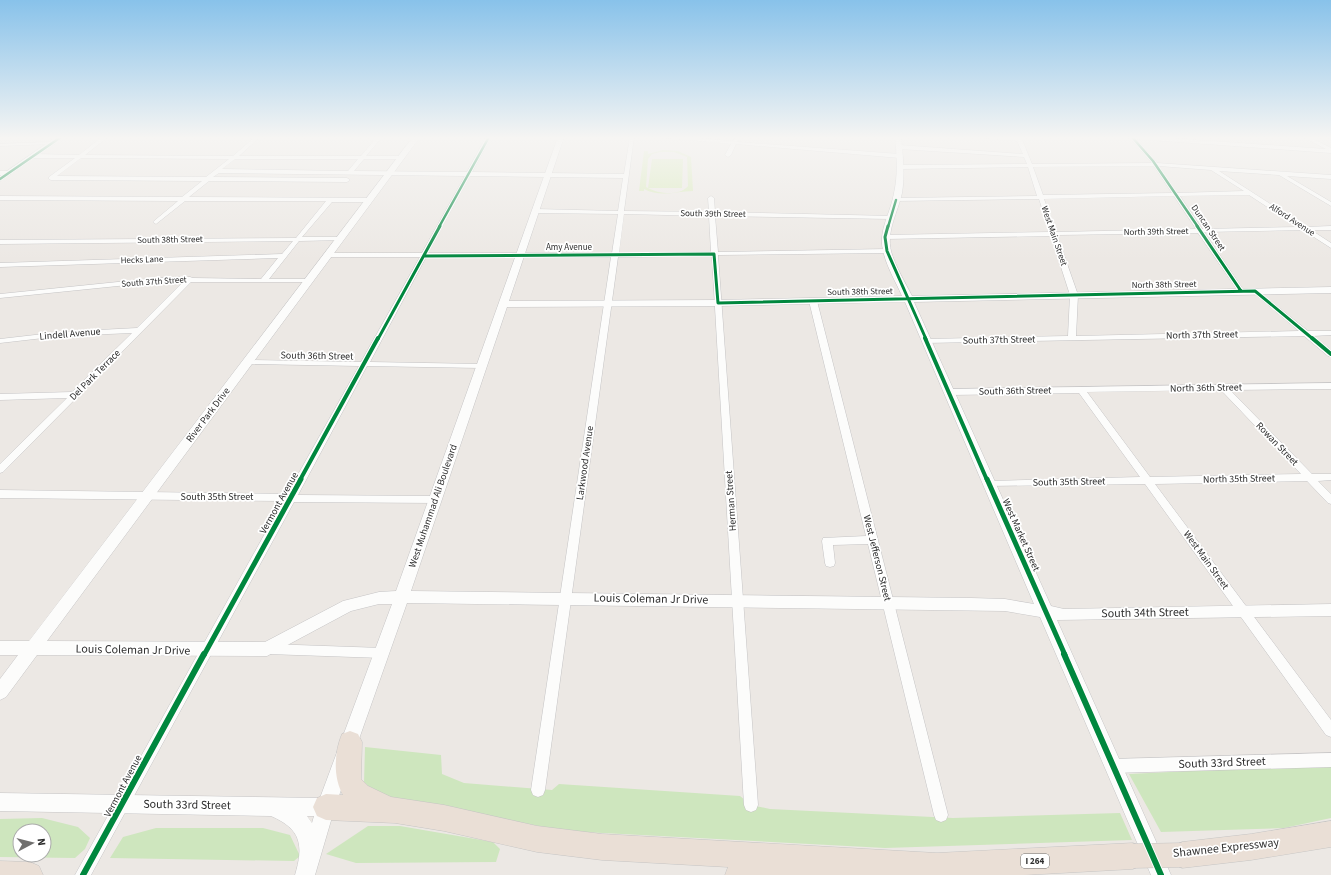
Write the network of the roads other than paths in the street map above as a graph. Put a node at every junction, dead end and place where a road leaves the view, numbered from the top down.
1 (51, 178) edge
2 (210, 178) edge
3 (387, 178) edge
4 (467, 178) edge
5 (547, 178) edge
6 (627, 178) edge
7 (899, 178) edge
8 (1034, 178) edge
9 (1165, 178) edge
10 (1228, 178) edge
11 (1287, 178) edge
12 (207, 180) junction
13 (347, 180) dead end
14 (1251, 193) junction
15 (1176, 194) junction
16 (1041, 197) junction
17 (0, 198) edge
18 (711, 198) dead end
19 (184, 199) junction
20 (331, 199) junction
21 (370, 200) junction
22 (896, 200) junction
23 (1331, 204) edge
24 (535, 211) junction
25 (622, 213) junction
26 (712, 214) junction
27 (891, 217) junction
28 (156, 222) dead end
29 (1331, 228) edge
30 (1305, 229) junction
31 (1200, 231) junction
32 (1054, 234) junction
33 (885, 237) junction
34 (298, 238) junction
35 (341, 239) junction
36 (0, 242) edge
37 (1331, 246) edge
38 (887, 251) junction
39 (714, 254) junction
40 (329, 255) junction
41 (520, 255) junction
42 (615, 255) junction
43 (284, 256) junction
44 (424, 256) junction
45 (0, 265) edge
46 (190, 279) junction
47 (263, 281) junction
48 (308, 282) junction
49 (1331, 290) edge
50 (1241, 291) junction
51 (1255, 291) junction
52 (1074, 295) junction
53 (0, 296) edge
54 (908, 298) junction
55 (813, 301) junction
56 (718, 303) junction
57 (503, 304) junction
58 (608, 305) junction
59 (140, 330) junction
60 (1306, 333) junction
61 (1331, 334) edge
62 (1072, 338) junction
63 (0, 341) edge
64 (927, 341) junction
65 (1331, 354) edge
66 (248, 362) junction
67 (364, 365) junction
68 (481, 366) junction
69 (1331, 386) edge
70 (1223, 388) junction
71 (1081, 390) junction
72 (950, 392) junction
73 (75, 395) junction
74 (0, 397) edge
75 (0, 470) edge
76 (1331, 477) edge
77 (1309, 478) junction
78 (1147, 481) junction
79 (990, 484) junction
80 (0, 494) edge
81 (147, 496) junction
82 (291, 497) junction
83 (435, 500) junction
84 (1331, 500) edge
85 (873, 540) junction
86 (830, 563) dead end
87 (401, 597) junction
88 (565, 598) junction
89 (738, 600) junction
90 (889, 603) junction
91 (1331, 610) edge
92 (1046, 612) junction
93 (1244, 612) junction
94 (0, 648) edge
95 (33, 648) junction
96 (267, 649) junction
97 (208, 650) junction
98 (382, 653) junction
99 (0, 692) edge
100 (1331, 730) edge
101 (350, 742) junction
102 (1331, 760) edge
103 (1113, 766) junction
104 (538, 790) dead end
105 (0, 802) edge
106 (122, 804) junction
107 (751, 805) dead end
108 (275, 807) junction
109 (326, 807) junction
110 (395, 810) junction
111 (941, 815) dead end
112 (1331, 834) edge
113 (936, 866) junction
114 (307, 870) edge
115 (0, 874) edge
116 (30, 875) edge
117 (83, 875) edge
118 (738, 875) edge
119 (1161, 875) edge

1 - 12 street
2 - 12 street
3 - 21 street, River Park Drive
4 - 44 street, Vermont Avenue
5 - 24 street, West Muhammad Ali Boulevard
6 - 25 street, Larkwood Avenue
7 - 22 street, West Market Street
8 - 16 street, West Main Street
9 - 15 street, Duncan Street
10 - 14 street, Alford Avenue
11 - 23 street
12 - 13 street
12 - 19 street
14 - 15 street
14 - 30 street, Alford Avenue
15 - 16 street
15 - 31 street, Duncan Street
16 - 22 street
16 - 32 street, West Main Street
17 - 19 street
18 - 26 street, Herman Street
19 - 20 street
19 - 28 street
20 - 21 street
20 - 34 street
21 - 35 street, River Park Drive
22 - 27 street, West Market Street
24 - 25 street, South 39th Street
24 - 41 street, West Muhammad Ali Boulevard
25 - 26 street, South 39th Street
25 - 42 street, Larkwood Avenue
26 - 27 street, South 39th Street
26 - 39 street, Herman Street
27 - 33 street, West Market Street
29 - 30 street, North 39th Street
30 - 31 street, North 39th Street
30 - 37 street, Alford Avenue
31 - 32 street, North 39th Street
31 - 50 street, Duncan Street
32 - 33 street
32 - 52 street, West Main Street
33 - 38 street, West Market Street
34 - 35 street, South 38th Street
34 - 36 street, South 38th Street
34 - 43 street
35 - 40 street, River Park Drive
38 - 39 street, Amy Avenue
38 - 54 street, West Market Street
39 - 42 street, Amy Avenue
39 - 56 street, Herman Street
40 - 44 street, Amy Avenue
40 - 48 street, River Park Drive
41 - 42 street, Amy Avenue
41 - 44 street, Amy Avenue
41 - 57 street, West Muhammad Ali Boulevard
42 - 58 street, Larkwood Avenue
43 - 45 street, Hecks Lane
43 - 47 street
44 - 67 street, Vermont Avenue
46 - 47 street, South 37th Street
46 - 53 street, South 37th Street
46 - 59 street, Del Park Terrace
47 - 48 street, South 37th Street
48 - 66 street, River Park Drive
49 - 51 street, North 38th Street
50 - 51 street, North 38th Street
50 - 52 street, North 38th Street
51 - 60 street
52 - 54 street, South 38th Street
52 - 62 street, West Main Street
54 - 55 street, South 38th Street
54 - 64 street, West Market Street
55 - 56 street, South 38th Street
55 - 85 street, West Jefferson Street
56 - 58 street, South 38th Street
56 - 89 street, Herman Street
57 - 58 street, South 38th Street
57 - 68 street, West Muhammad Ali Boulevard
58 - 88 street, Larkwood Avenue
59 - 63 street, Lindell Avenue
59 - 73 street, Del Park Terrace
60 - 61 street, North 37th Street
60 - 62 street, North 37th Street
60 - 65 street
62 - 64 street, South 37th Street
64 - 72 street, West Market Street
66 - 67 street, South 36th Street
66 - 81 street, River Park Drive
67 - 68 street, South 36th Street
67 - 82 street, Vermont Avenue
68 - 83 street, West Muhammad Ali Boulevard
69 - 70 street, North 36th Street
70 - 71 street, North 36th Street
70 - 77 street, Rowan Street
71 - 72 street, South 36th Street
71 - 78 street, West Main Street
72 - 79 street, West Market Street
73 - 74 street
73 - 75 street, Del Park Terrace
76 - 77 street, North 35th Street
77 - 78 street, North 35th Street
77 - 84 street, Rowan Street
78 - 79 street, South 35th Street
78 - 93 street, West Main Street
79 - 92 street, West Market Street
80 - 81 street, South 35th Street
81 - 82 street, South 35th Street
81 - 95 street, River Park Drive
82 - 83 street, South 35th Street
82 - 97 street, Vermont Avenue
83 - 87 street, West Muhammad Ali Boulevard
85 - 86 street
85 - 90 street, West Jefferson Street
87 - 88 street, Louis Coleman Jr Drive
87 - 96 street, Louis Coleman Jr Drive
87 - 98 street, West Muhammad Ali Boulevard
88 - 89 street, Louis Coleman Jr Drive
88 - 104 street, Larkwood Avenue
89 - 90 street, Louis Coleman Jr Drive
89 - 107 street, Herman Street
90 - 92 street, Louis Coleman Jr Drive
90 - 111 street, West Jefferson Street
91 - 93 street, South 34th Street
92 - 93 street, South 34th Street
92 - 103 street, West Market Street
93 - 100 street, West Main Street
94 - 95 street, Louis Coleman Jr Drive
95 - 97 street, Louis Coleman Jr Drive
95 - 99 street, River Park Drive
96 - 97 street, Louis Coleman Jr Drive
96 - 98 street, Louis Coleman Jr Drive
97 - 106 street, Vermont Avenue
98 - 101 street, West Muhammad Ali Boulevard
101 - 109 street, West Muhammad Ali Boulevard
101 - 110 highway
102 - 103 street, South 33rd Street
103 - 119 street, West Market Street
105 - 106 street, South 33rd Street
106 - 108 street, South 33rd Street
106 - 117 street, Vermont Avenue
108 - 109 street, South 33rd Street
108 - 114 street
109 - 110 highway
109 - 114 street, West Muhammad Ali Boulevard
110 - 113 highway
112 - 113 highway, Shawnee Expressway / I 264, bridge
113 - 118 highway, Shawnee Expressway / I 264
115 - 116 highway

